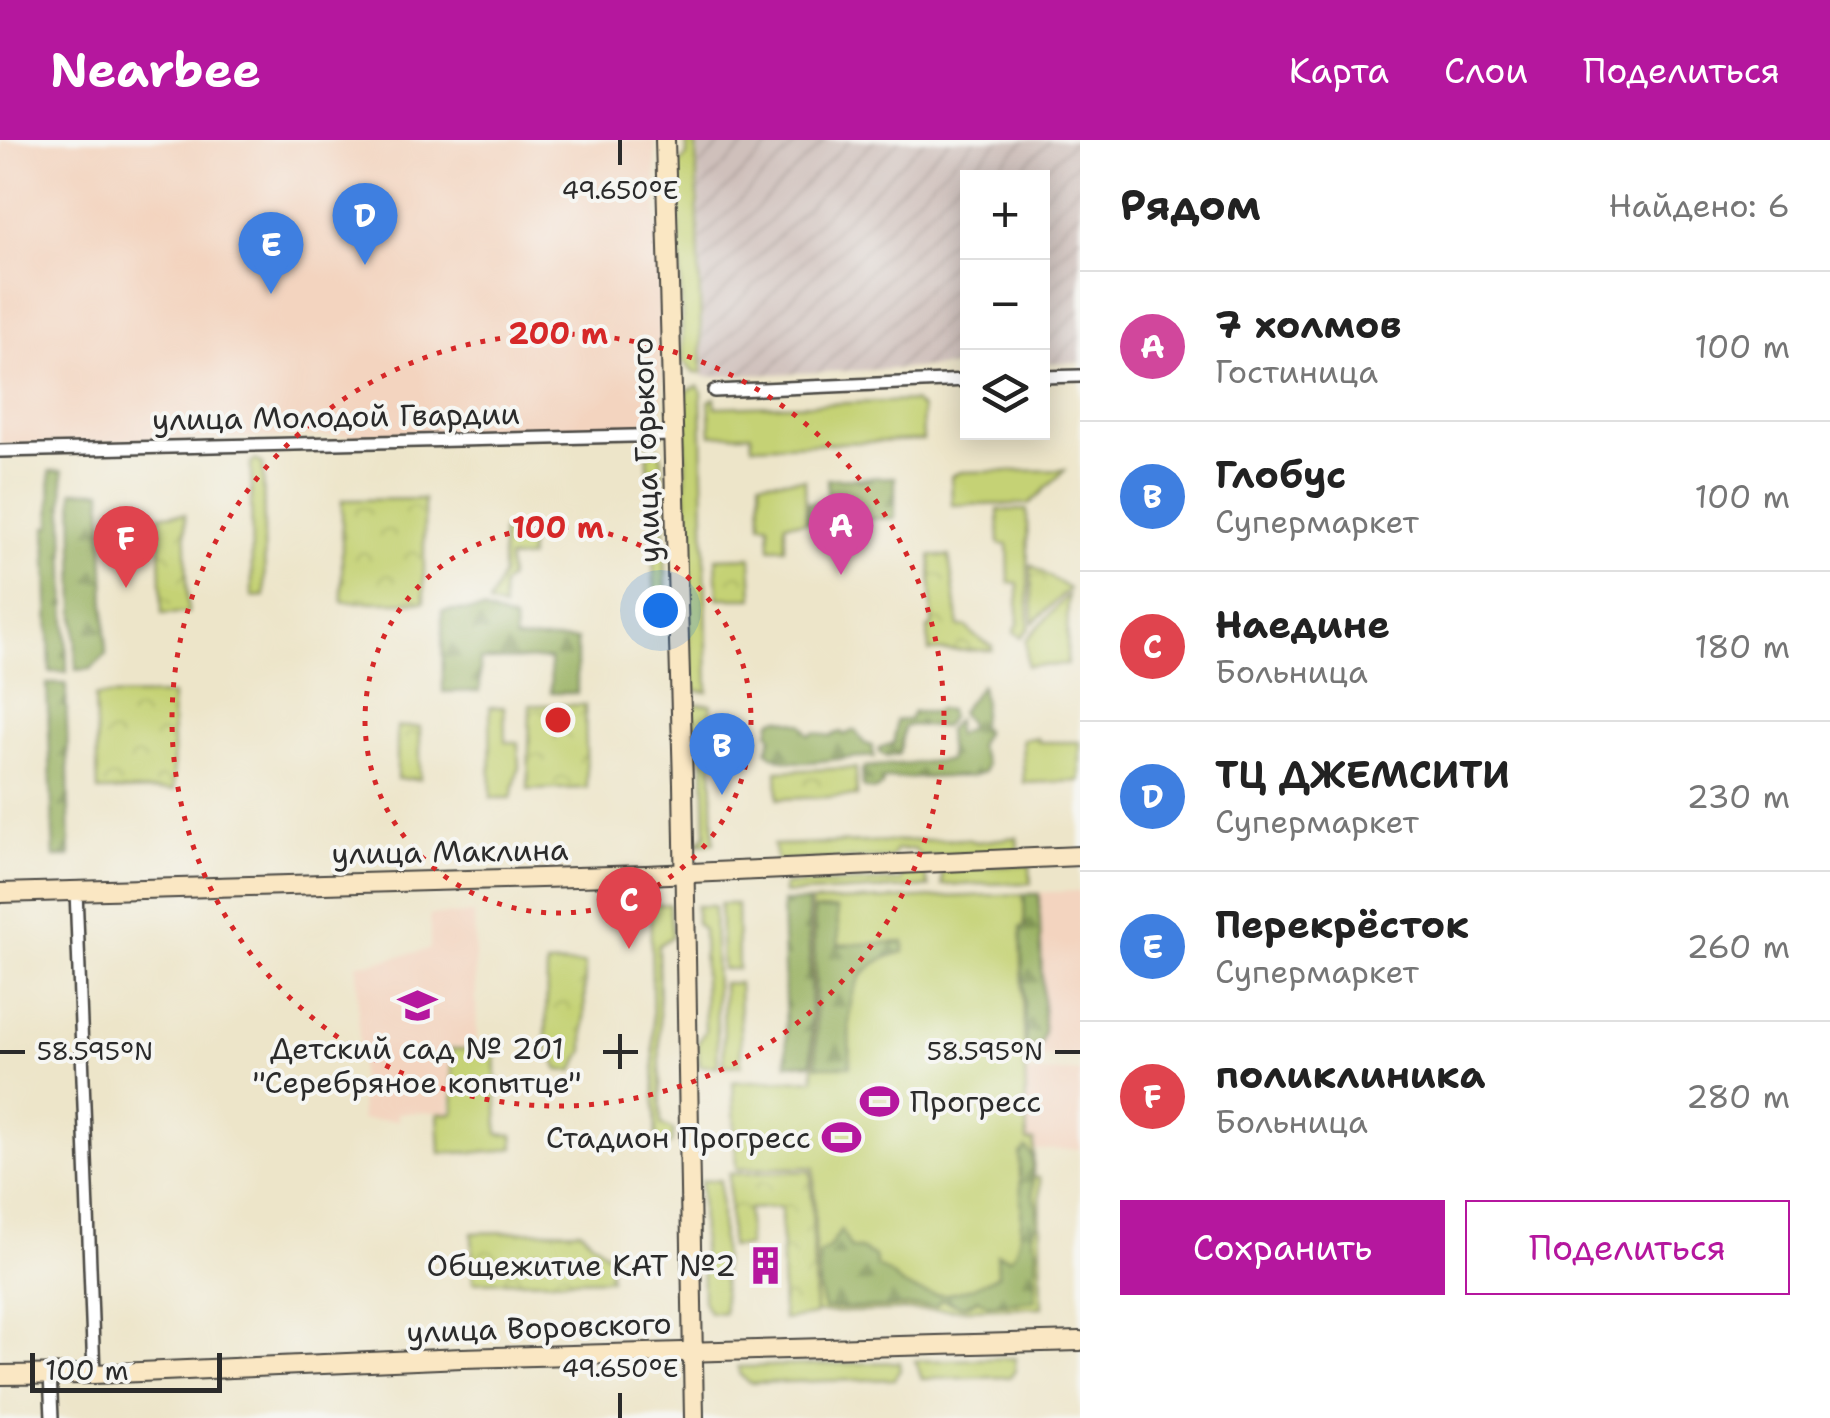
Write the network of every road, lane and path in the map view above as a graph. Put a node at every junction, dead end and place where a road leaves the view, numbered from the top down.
1 (665, 140) edge
2 (1080, 376) edge
3 (1050, 377) edge
4 (960, 380) edge
5 (714, 391) dead end
6 (674, 434) junction
7 (0, 450) edge
8 (1080, 856) edge
9 (684, 873) junction
10 (76, 890) junction
11 (0, 892) edge
12 (1080, 1342) edge
13 (692, 1351) junction
14 (50, 1374) junction
15 (94, 1374) junction
16 (0, 1375) edge
17 (52, 1418) edge
18 (694, 1418) edge

1 - 6 street, улица Горького
2 - 3 street
4 - 5 street
6 - 7 street, улица Молодой Гвардии
6 - 9 street, улица Горького
8 - 9 street, улица Маклина
9 - 10 street, улица Маклина
9 - 13 street, улица Горького
10 - 11 street, улица Маклина
10 - 15 street
12 - 13 street, улица Воровского
13 - 15 street, улица Воровского
13 - 18 street, улица Горького
14 - 15 street, улица Воровского
14 - 16 street, улица Воровского
14 - 17 street

